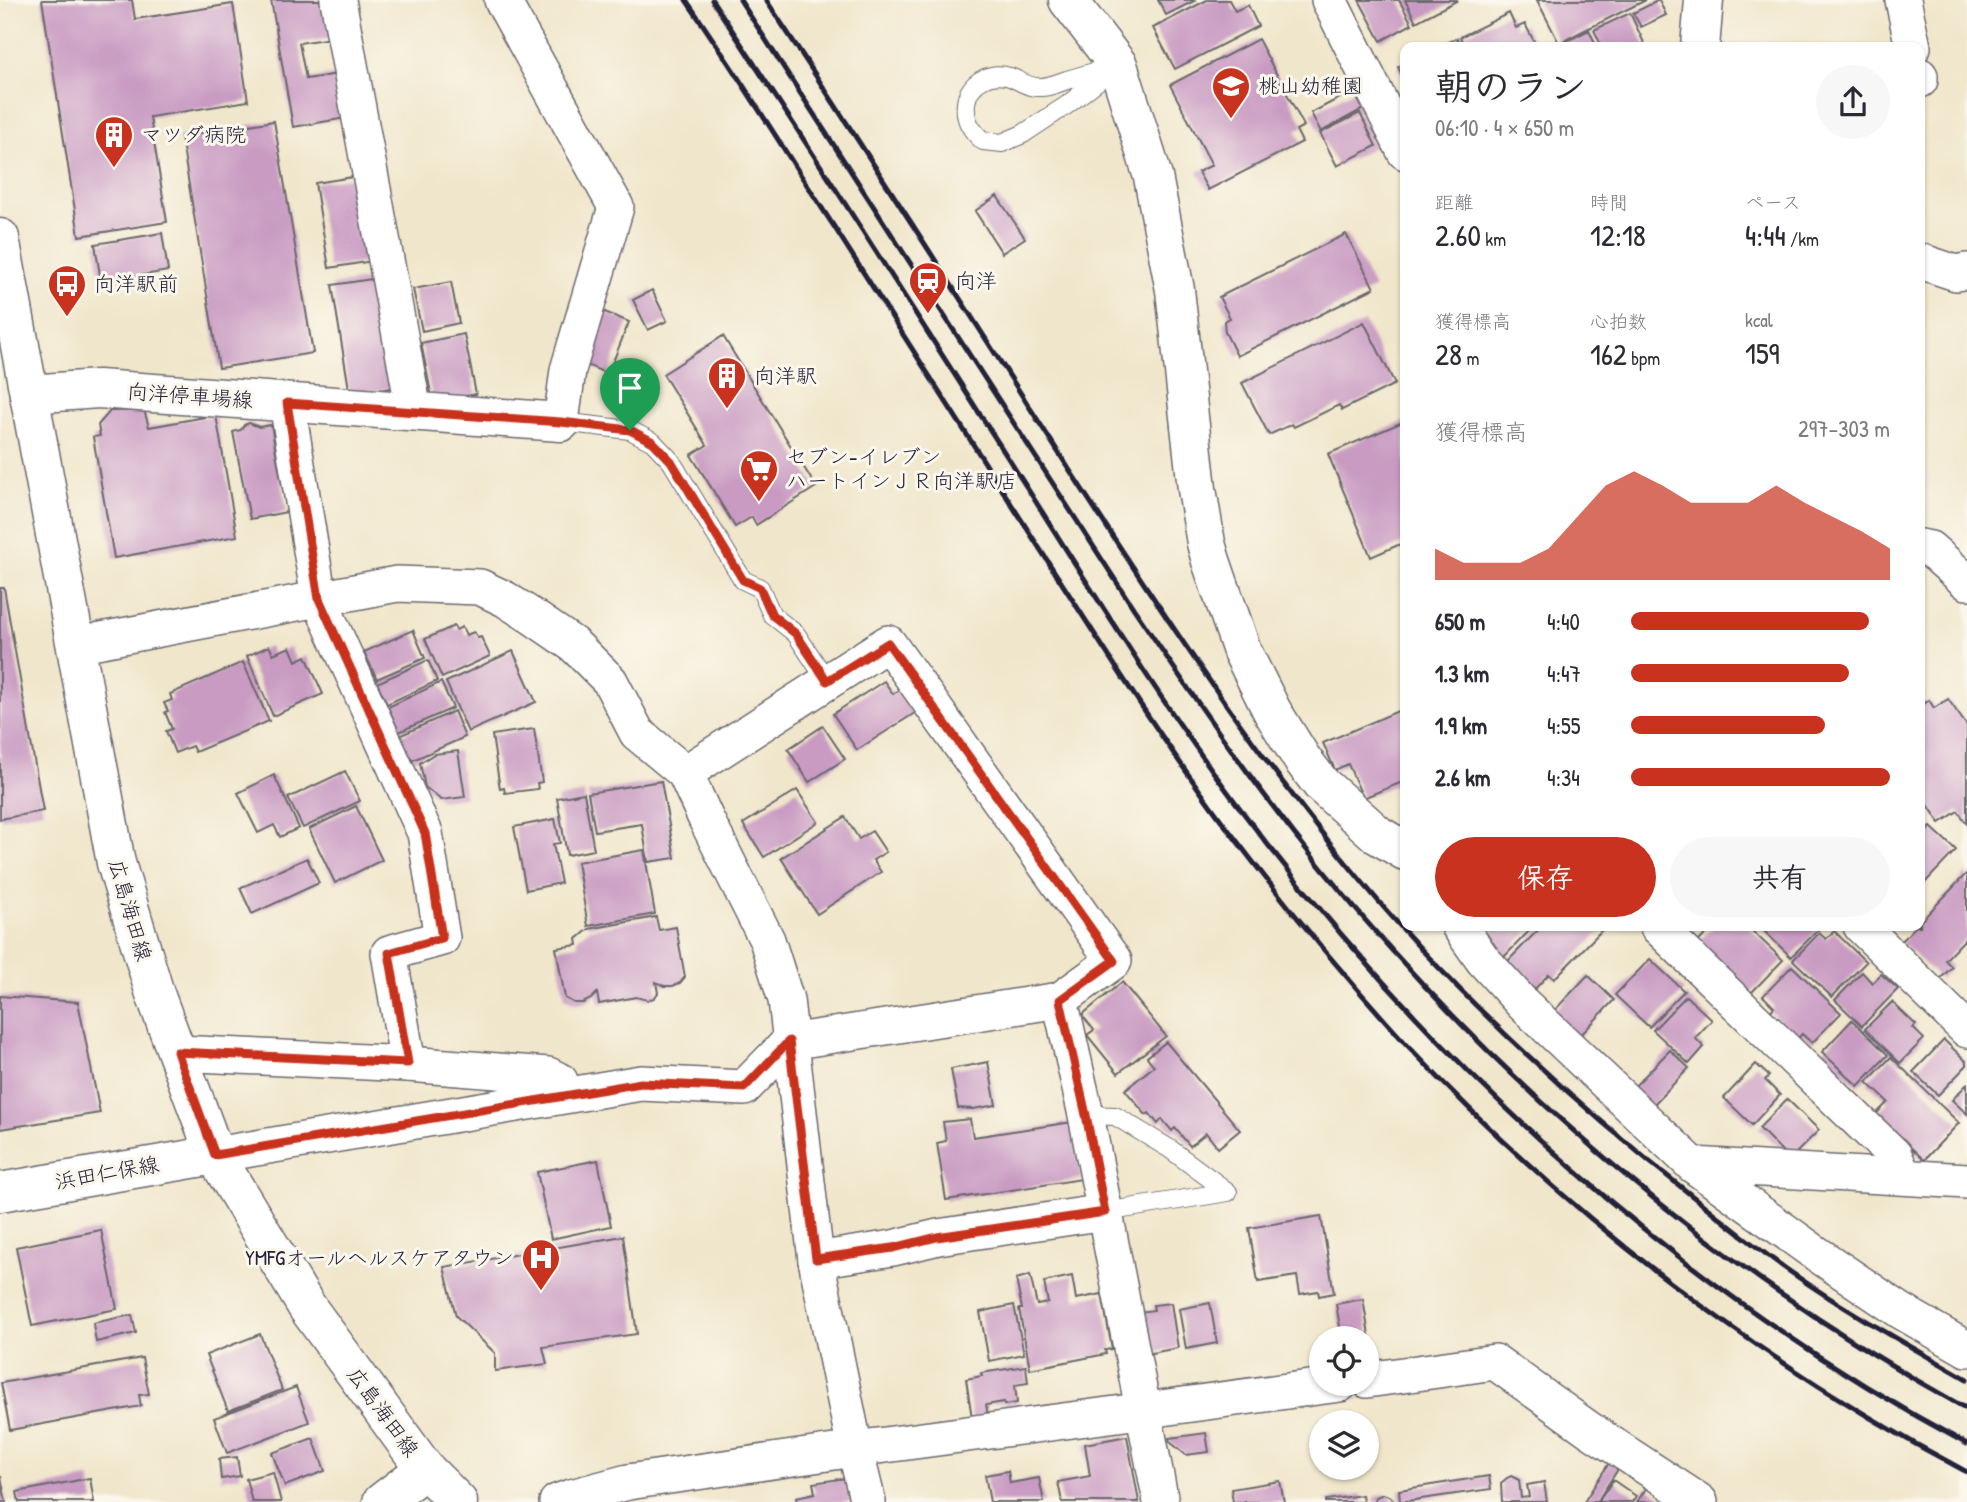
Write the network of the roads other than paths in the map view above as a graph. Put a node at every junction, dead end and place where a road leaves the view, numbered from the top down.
1 (338, 0) edge
2 (502, 0) edge
3 (1069, 0) edge
4 (1329, 0) edge
5 (1704, 0) edge
6 (1903, 0) edge
7 (1700, 42) edge
8 (1912, 42) edge
9 (1118, 65) junction
10 (1400, 142) edge
11 (0, 238) edge
12 (1925, 263) edge
13 (1967, 271) edge
14 (29, 394) junction
15 (287, 403) junction
16 (414, 411) junction
17 (561, 422) junction
18 (1925, 548) edge
19 (1967, 582) edge
20 (319, 599) junction
21 (75, 645) junction
22 (827, 681) junction
23 (685, 773) junction
24 (1400, 848) edge
25 (1463, 931) edge
26 (1662, 931) edge
27 (1866, 931) edge
28 (1060, 1000) junction
29 (1967, 1030) edge
30 (789, 1041) junction
31 (177, 1052) junction
32 (408, 1063) junction
33 (565, 1095) junction
34 (1086, 1115) junction
35 (215, 1155) junction
36 (1693, 1165) junction
37 (1903, 1176) junction
38 (1967, 1181) edge
39 (0, 1192) edge
40 (1105, 1212) junction
41 (816, 1259) junction
42 (1967, 1349) edge
43 (1379, 1379) edge
44 (1309, 1388) edge
45 (1143, 1412) junction
46 (855, 1449) junction
47 (425, 1469) junction
48 (382, 1502) edge
49 (458, 1502) edge
50 (557, 1502) edge
51 (868, 1502) edge
52 (1161, 1502) edge
53 (1700, 1502) edge

1 - 16 street
2 - 17 street
3 - 9 main road
4 - 10 street
5 - 7 main road
6 - 8 street
9 - 9 lane
9 - 24 main road
11 - 14 main road, 広島海田線
12 - 13 street
14 - 15 main road, 向洋停車場線
14 - 21 main road, 広島海田線
15 - 16 main road, 向洋停車場線
15 - 20 street
16 - 17 main road, 向洋停車場線
17 - 22 lane
18 - 19 street
20 - 21 street
20 - 23 street
20 - 32 street
21 - 31 main road, 広島海田線
22 - 23 street
22 - 28 street
23 - 30 street
25 - 36 street
26 - 37 street
27 - 29 street
28 - 30 street
28 - 34 street
30 - 33 street
30 - 41 street
31 - 32 street
31 - 35 main road, 広島海田線
32 - 33 street
33 - 35 street
34 - 40 street
34 - 40 lane
35 - 39 main road, 浜田仁保線
35 - 47 main road, 広島海田線
36 - 37 street
36 - 42 street
37 - 38 street
40 - 41 street
40 - 45 street
41 - 46 street
43 - 53 street
44 - 45 street
45 - 46 street
45 - 52 street
46 - 50 street
46 - 51 street
47 - 48 main road
47 - 49 main road, 広島海田線

